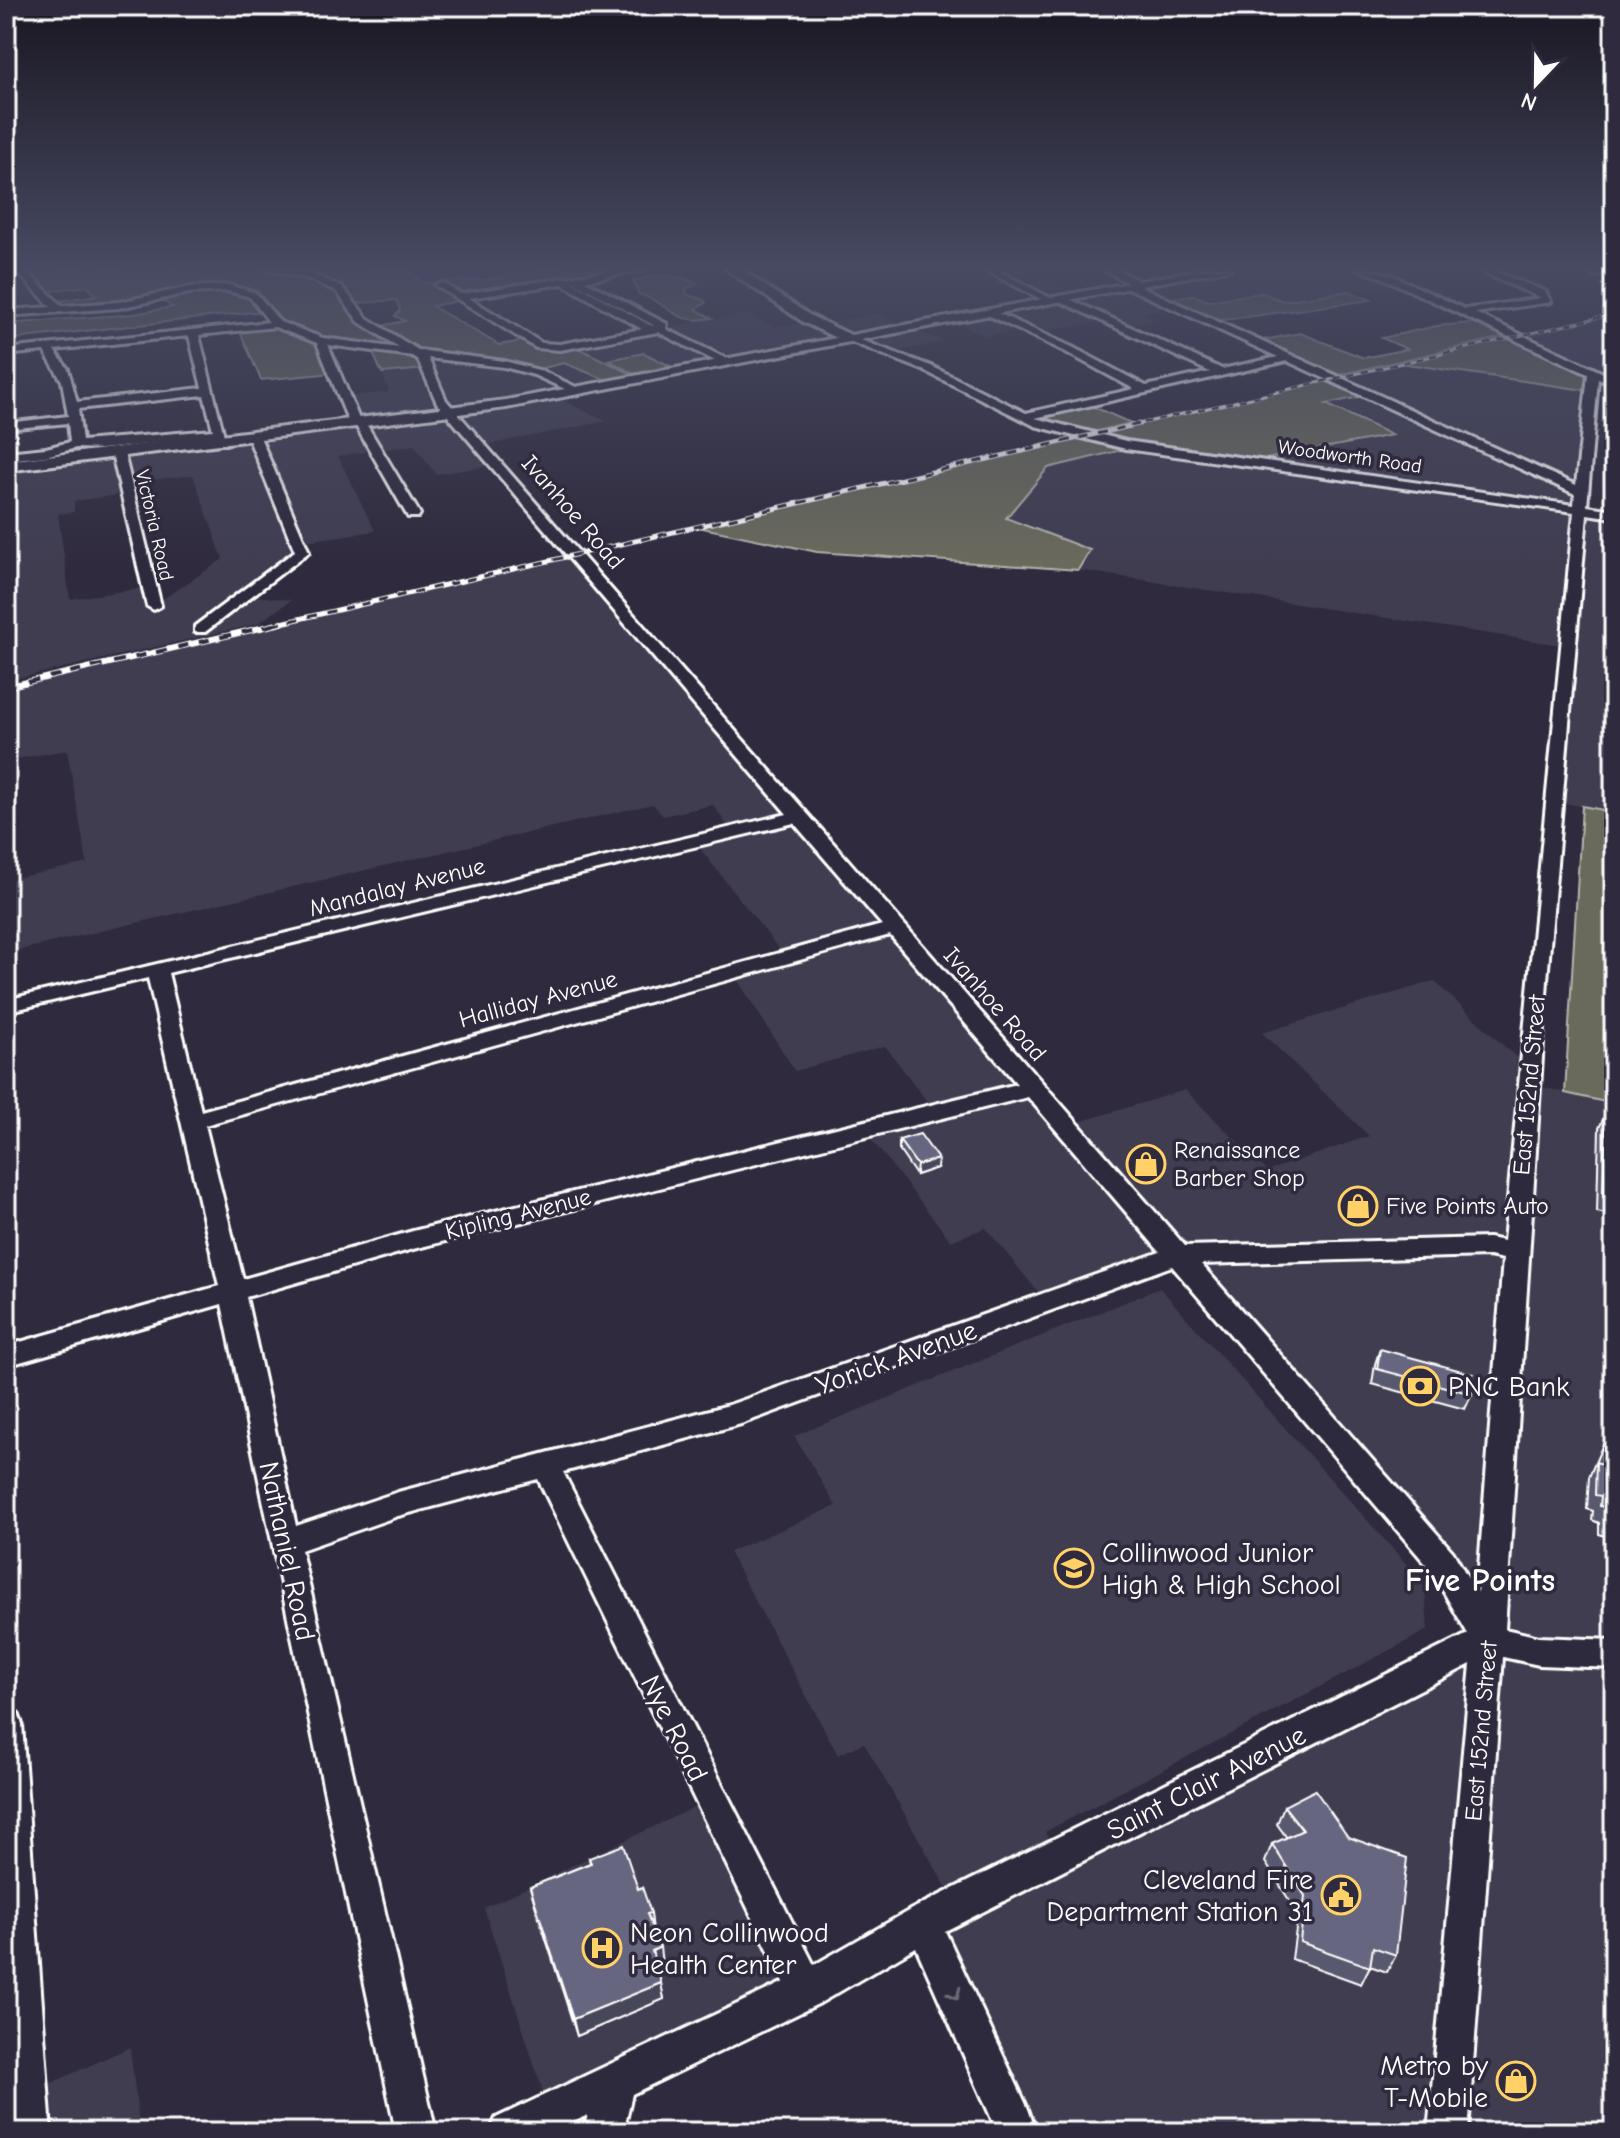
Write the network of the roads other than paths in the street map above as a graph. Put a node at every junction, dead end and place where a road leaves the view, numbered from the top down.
1 (63, 369) edge
2 (202, 369) edge
3 (333, 369) edge
4 (428, 369) edge
5 (522, 369) edge
6 (690, 369) edge
7 (929, 369) edge
8 (1105, 369) edge
9 (1212, 369) edge
10 (1240, 369) edge
11 (1310, 369) edge
12 (1584, 369) edge
13 (1221, 373) junction
14 (1593, 373) junction
15 (1614, 382) edge
16 (1614, 389) edge
17 (1144, 390) junction
18 (207, 391) junction
19 (576, 391) junction
20 (1591, 391) junction
21 (451, 411) junction
22 (72, 412) junction
23 (1023, 417) junction
24 (357, 423) junction
25 (6, 426) edge
26 (220, 437) junction
27 (254, 437) junction
28 (76, 444) junction
29 (118, 453) junction
30 (6, 456) edge
31 (6, 466) edge
32 (1582, 501) junction
33 (413, 514) dead end
34 (1614, 514) edge
35 (154, 606) dead end
36 (200, 629) dead end
37 (799, 816) junction
38 (895, 928) junction
39 (157, 971) junction
40 (6, 1006) edge
41 (1033, 1088) junction
42 (195, 1120) junction
43 (1517, 1253) junction
44 (1177, 1255) junction
45 (232, 1290) junction
46 (6, 1356) edge
47 (545, 1464) junction
48 (285, 1543) junction
49 (1488, 1640) junction
50 (1614, 1654) edge
51 (6, 1724) edge
52 (923, 1923) junction
53 (807, 1990) junction
54 (615, 2084) junction
55 (31, 2132) edge
56 (416, 2132) edge
57 (510, 2132) edge
58 (603, 2132) edge
59 (1012, 2132) edge
60 (1448, 2132) edge

1 - 22 street
2 - 18 street
3 - 24 street
4 - 21 street, Ivanhoe Road
5 - 19 street
6 - 19 main road
7 - 23 street, Woodworth Road
8 - 17 street
9 - 13 street
10 - 13 street
11 - 32 street
12 - 14 street
13 - 17 street
14 - 15 street
14 - 20 street, East 152nd Street
16 - 20 street
17 - 23 street
18 - 22 street
18 - 26 street
19 - 21 main road
20 - 32 street, East 152nd Street
21 - 24 main road
21 - 37 street, Ivanhoe Road
22 - 25 street
22 - 28 street
23 - 32 street, Woodworth Road
24 - 27 main road
24 - 33 street
26 - 27 main road
26 - 28 street
26 - 29 main road
27 - 36 street
28 - 30 street
29 - 31 main road
29 - 35 street, Victoria Road
32 - 34 street, Woodworth Road
32 - 43 street, East 152nd Street
37 - 38 street, Ivanhoe Road
37 - 39 street, Mandalay Avenue
38 - 41 street, Ivanhoe Road
38 - 42 street, Halliday Avenue
39 - 40 street, Mandalay Avenue
39 - 42 street, Nathaniel Road
41 - 44 street, Ivanhoe Road
41 - 45 street, Kipling Avenue
42 - 45 street, Nathaniel Road
43 - 44 street, Yorick Avenue
43 - 49 street, East 152nd Street
44 - 47 street, Yorick Avenue
44 - 49 street, Ivanhoe Road
45 - 46 street, Kipling Avenue
45 - 48 street, Nathaniel Road
47 - 48 street, Yorick Avenue
47 - 53 street, Nye Road
48 - 56 street, Nathaniel Road
49 - 50 street
49 - 52 street, Saint Clair Avenue
49 - 60 street, East 152nd Street
51 - 55 street
52 - 53 street, Saint Clair Avenue
52 -> 59 street
53 - 54 street, Saint Clair Avenue
54 - 57 street, Saint Clair Avenue
54 - 58 street

